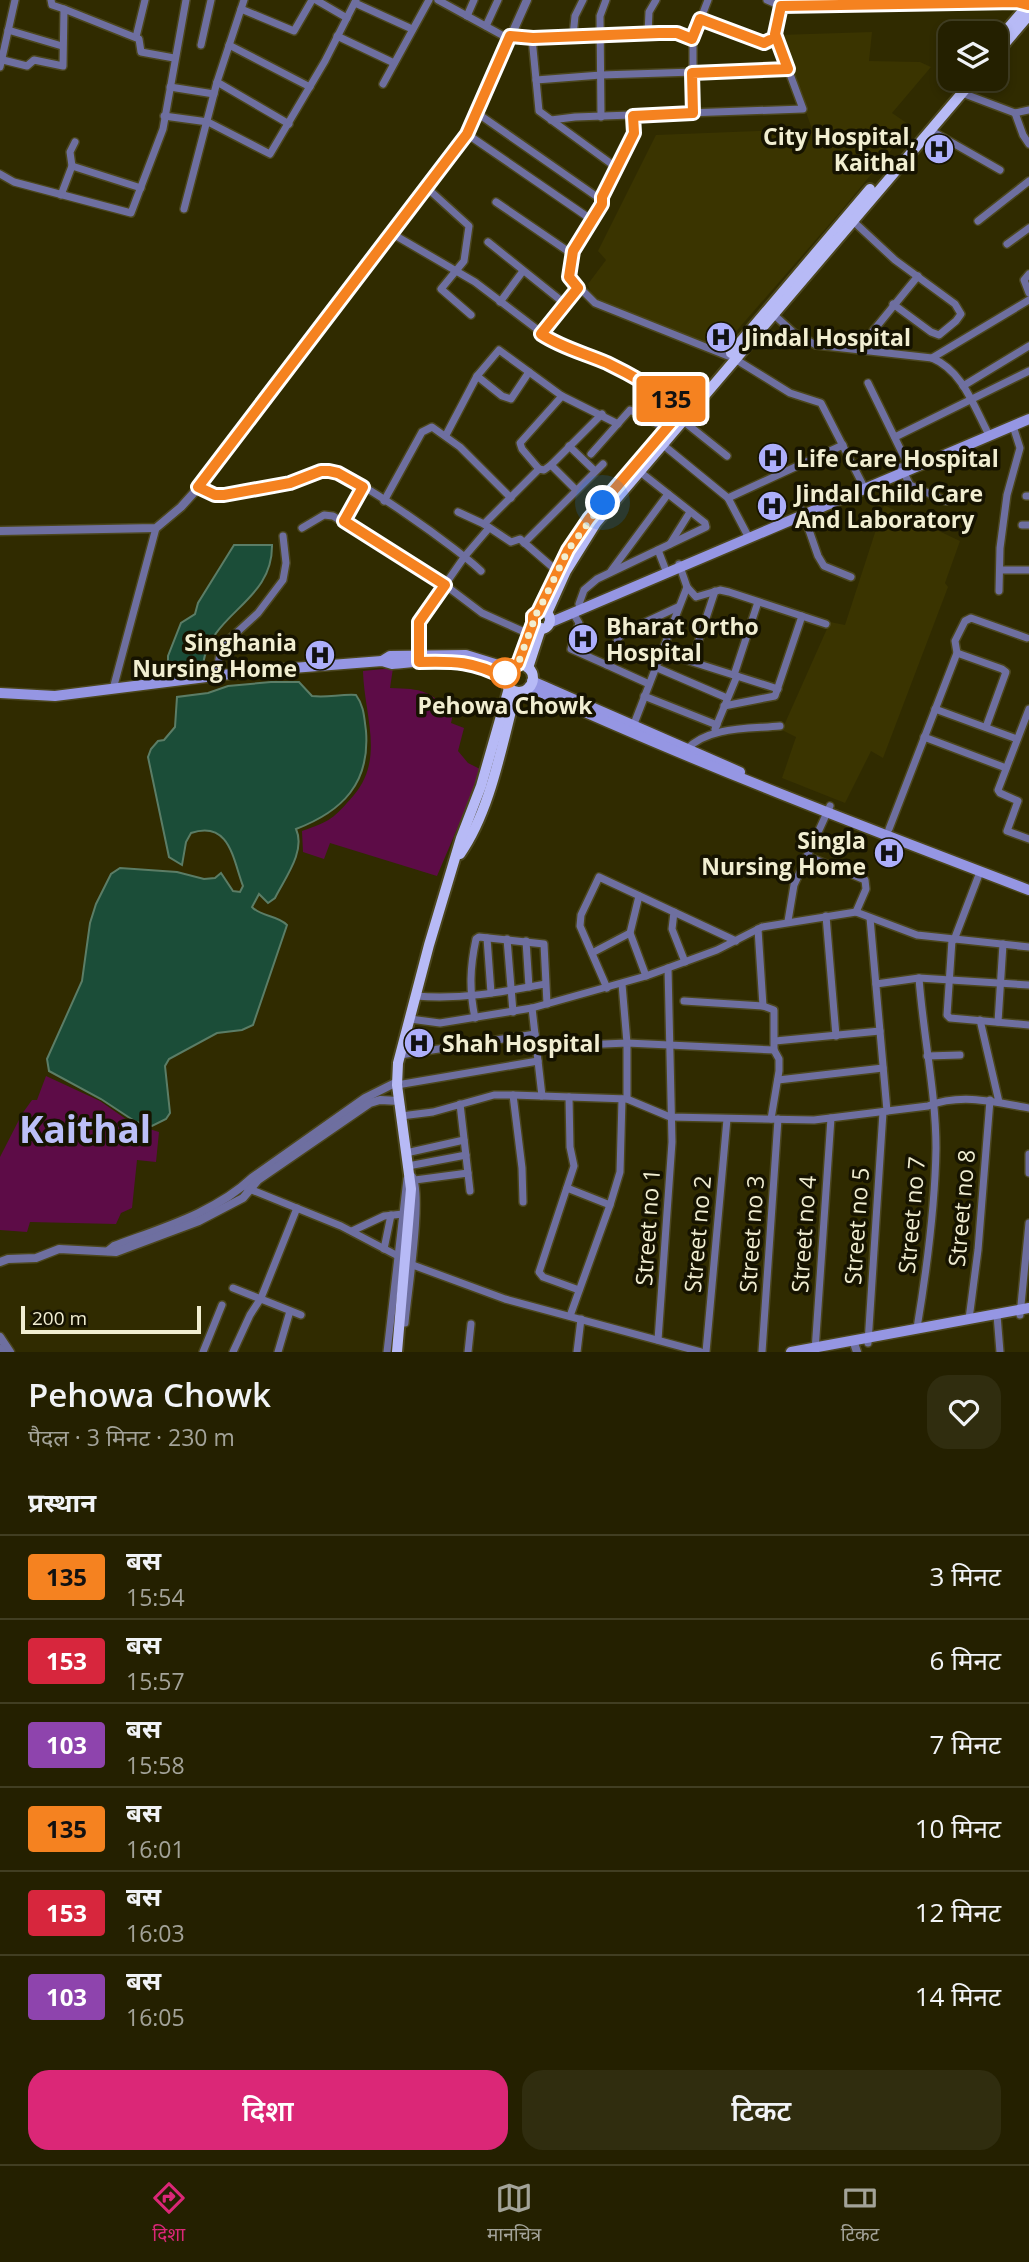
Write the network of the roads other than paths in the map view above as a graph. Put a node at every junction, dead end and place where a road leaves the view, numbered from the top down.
1 (15, 0) edge
2 (51, 0) edge
3 (145, 0) edge
4 (186, 0) edge
5 (211, 0) edge
6 (244, 0) edge
7 (314, 0) edge
8 (429, 0) edge
9 (438, 0) edge
10 (474, 0) edge
11 (498, 0) edge
12 (527, 0) edge
13 (583, 0) edge
14 (606, 0) edge
15 (656, 0) edge
16 (708, 0) edge
17 (766, 0) edge
18 (356, 1) edge
19 (1005, 1) edge
20 (869, 2) edge
21 (950, 2) edge
22 (782, 3) edge
23 (1029, 5) edge
24 (64, 9) junction
25 (241, 9) junction
26 (1029, 15) edge
27 (467, 16) junction
28 (347, 18) junction
29 (700, 19) junction
30 (1015, 25) junction
31 (486, 26) junction
32 (412, 30) junction
33 (1008, 32) edge
34 (5, 33) edge
35 (648, 33) junction
36 (775, 34) junction
37 (600, 35) junction
38 (337, 36) junction
39 (573, 36) junction
40 (1008, 36) edge
41 (136, 37) junction
42 (510, 37) junction
43 (533, 38) junction
44 (692, 39) junction
45 (201, 45) dead end
46 (229, 45) junction
47 (62, 46) junction
48 (174, 58) junction
49 (1, 63) edge
50 (394, 63) junction
51 (788, 69) junction
52 (692, 73) junction
53 (599, 75) junction
54 (536, 80) junction
55 (217, 82) junction
56 (383, 84) dead end
57 (170, 87) junction
58 (310, 87) junction
59 (955, 91) edge
60 (962, 93) joint
61 (214, 94) junction
62 (1029, 110) edge
63 (477, 113) junction
64 (693, 113) junction
65 (1014, 113) junction
66 (164, 116) junction
67 (633, 116) junction
68 (601, 117) junction
69 (551, 120) junction
70 (208, 122) junction
71 (289, 124) junction
72 (930, 130) junction
73 (467, 134) junction
74 (75, 142) dead end
75 (1029, 144) edge
76 (72, 166) junction
77 (617, 168) junction
78 (1000, 170) dead end
79 (0, 174) edge
80 (1029, 181) edge
81 (426, 187) junction
82 (141, 188) junction
83 (61, 195) junction
84 (603, 201) junction
85 (496, 202) dead end
86 (184, 209) dead end
87 (592, 220) junction
88 (853, 221) junction
89 (978, 221) dead end
90 (1029, 228) edge
91 (391, 233) junction
92 (488, 242) dead end
93 (1007, 244) dead end
94 (572, 254) junction
95 (523, 271) junction
96 (458, 272) junction
97 (1029, 274) edge
98 (918, 276) junction
99 (578, 288) junction
100 (1029, 293) edge
101 (1029, 300) edge
102 (500, 302) junction
103 (564, 303) junction
104 (893, 304) junction
105 (771, 312) junction
106 (471, 315) dead end
107 (873, 331) dead end
108 (541, 334) junction
109 (1029, 346) edge
110 (732, 357) junction
111 (932, 358) junction
112 (1029, 371) edge
113 (529, 372) junction
114 (477, 376) junction
115 (868, 383) dead end
116 (963, 386) junction
117 (562, 396) junction
118 (970, 400) junction
119 (1029, 412) edge
120 (602, 414) junction
121 (685, 414) junction
122 (1029, 419) edge
123 (618, 424) junction
124 (1013, 426) junction
125 (667, 429) junction
126 (988, 433) junction
127 (446, 435) junction
128 (895, 437) junction
129 (662, 444) junction
130 (843, 445) junction
131 (569, 446) junction
132 (591, 454) dead end
133 (727, 456) dead end
134 (603, 464) dead end
135 (551, 465) junction
136 (906, 468) junction
137 (539, 469) junction
138 (595, 471) junction
139 (639, 471) junction
140 (864, 486) junction
141 (198, 487) junction
142 (363, 487) junction
143 (576, 491) junction
144 (668, 494) junction
145 (511, 498) junction
146 (728, 498) junction
147 (384, 501) junction
148 (946, 501) dead end
149 (457, 512) dead end
150 (690, 512) junction
151 (803, 513) junction
152 (344, 521) junction
153 (487, 526) junction
154 (156, 528) junction
155 (302, 528) dead end
156 (0, 531) edge
157 (283, 536) dead end
158 (748, 536) junction
159 (524, 542) junction
160 (669, 545) junction
161 (658, 550) junction
162 (465, 556) junction
163 (679, 565) junction
164 (665, 568) junction
165 (1000, 570) junction
166 (1029, 570) edge
167 (481, 572) dead end
168 (557, 572) junction
169 (611, 572) junction
170 (851, 578) dead end
171 (445, 585) junction
172 (687, 587) junction
173 (715, 591) junction
174 (999, 591) dead end
175 (758, 602) junction
176 (679, 607) junction
177 (576, 608) junction
178 (802, 616) junction
179 (541, 621) junction
180 (826, 624) dead end
181 (1027, 638) dead end
182 (661, 652) junction
183 (957, 653) junction
184 (419, 658) junction
185 (692, 661) junction
186 (607, 665) junction
187 (655, 667) junction
188 (735, 675) junction
189 (216, 676) junction
190 (514, 676) junction
191 (531, 684) junction
192 (649, 684) junction
193 (113, 689) junction
194 (778, 689) junction
195 (0, 693) edge
196 (645, 696) junction
197 (725, 702) junction
198 (935, 709) junction
199 (1029, 709) edge
200 (780, 726) dead end
201 (986, 727) junction
202 (632, 729) junction
203 (715, 729) junction
204 (924, 737) junction
205 (1017, 739) junction
206 (687, 749) junction
207 (1006, 768) junction
208 (828, 809) junction
209 (889, 829) junction
210 (1029, 839) edge
211 (932, 850) junction
212 (807, 856) junction
213 (980, 872) junction
214 (1029, 888) edge
215 (639, 896) junction
216 (674, 912) junction
217 (856, 912) junction
218 (826, 916) junction
219 (870, 918) junction
220 (788, 921) junction
221 (758, 929) junction
222 (629, 933) junction
223 (487, 938) junction
224 (507, 939) junction
225 (953, 940) junction
226 (526, 941) junction
227 (736, 941) junction
228 (1003, 944) junction
229 (1029, 947) edge
230 (592, 953) junction
231 (685, 962) junction
232 (668, 968) junction
233 (646, 976) junction
234 (919, 978) junction
235 (949, 979) junction
236 (545, 984) junction
237 (622, 984) junction
238 (876, 984) junction
239 (1000, 984) junction
240 (1029, 985) edge
241 (528, 987) junction
242 (607, 988) junction
243 (509, 990) junction
244 (491, 993) junction
245 (416, 996) junction
246 (471, 996) junction
247 (684, 1001) dead end
248 (547, 1004) junction
249 (763, 1006) junction
250 (532, 1008) junction
251 (513, 1012) junction
252 (410, 1018) junction
253 (475, 1018) junction
254 (980, 1020) junction
255 (998, 1022) junction
256 (1029, 1024) edge
257 (880, 1031) junction
258 (535, 1034) junction
259 (836, 1036) junction
260 (775, 1041) junction
261 (627, 1043) junction
262 (670, 1045) junction
263 (536, 1047) junction
264 (774, 1051) junction
265 (400, 1055) junction
266 (960, 1055) dead end
267 (927, 1056) junction
268 (538, 1061) junction
269 (883, 1068) junction
270 (778, 1080) junction
271 (397, 1084) junction
272 (513, 1095) junction
273 (541, 1096) junction
274 (569, 1097) junction
275 (624, 1099) junction
276 (990, 1100) junction
277 (399, 1101) junction
278 (999, 1102) junction
279 (460, 1104) junction
280 (933, 1104) junction
281 (1029, 1108) edge
282 (885, 1112) junction
283 (401, 1116) junction
284 (670, 1117) junction
285 (831, 1118) junction
286 (727, 1119) junction
287 (774, 1119) junction
288 (464, 1140) junction
289 (406, 1153) junction
290 (1029, 1154) edge
291 (466, 1155) junction
292 (468, 1173) junction
293 (1029, 1173) edge
294 (410, 1177) junction
295 (247, 1187) junction
296 (567, 1188) junction
297 (470, 1191) dead end
298 (523, 1202) dead end
299 (610, 1205) junction
300 (297, 1208) junction
301 (403, 1214) junction
302 (391, 1215) junction
303 (1029, 1223) edge
304 (352, 1231) junction
305 (384, 1249) junction
306 (398, 1256) junction
307 (1, 1261) edge
308 (410, 1264) junction
309 (233, 1288) dead end
310 (579, 1290) junction
311 (261, 1298) junction
312 (222, 1305) dead end
313 (290, 1311) junction
314 (1025, 1311) edge
315 (301, 1315) dead end
316 (570, 1316) junction
317 (997, 1317) junction
318 (581, 1319) junction
319 (969, 1320) junction
320 (471, 1324) dead end
321 (917, 1328) junction
322 (0, 1337) edge
323 (659, 1340) junction
324 (868, 1341) junction
325 (855, 1346) edge
326 (817, 1351) edge
327 (10, 1352) edge
328 (203, 1352) edge
329 (233, 1352) edge
330 (278, 1352) edge
331 (387, 1352) edge
332 (399, 1352) edge
333 (468, 1352) edge
334 (577, 1352) edge
335 (701, 1352) edge
336 (706, 1352) edge
337 (762, 1352) edge
338 (791, 1352) edge
339 (1000, 1352) edge

1 - 34 street
2 - 24 street
3 - 41 street
4 - 48 street
5 - 45 street
6 - 25 street
7 - 25 street
7 - 28 street
8 - 32 street
9 - 27 street
10 - 27 street
11 - 31 street
12 - 42 street
13 - 39 street
14 - 37 street
15 - 35 street
16 - 29 street
17 - 22 street
18 - 28 street
18 - 32 street
19 - 21 street
19 - 23 street
20 - 21 street
20 - 22 street
22 - 36 street
23 - 30 main road
24 - 41 street
24 - 47 street
25 - 46 street
26 - 30 main road
27 - 31 street
28 - 38 street
29 - 36 street
29 - 44 street
30 - 33 main road
30 - 40 main road
31 - 42 street
32 - 50 street
34 - 47 street
34 - 49 street
35 - 37 street
35 - 44 street
36 - 51 street
37 - 39 street
37 - 53 street
38 - 50 street
38 - 58 street
39 - 43 street
41 - 48 street
42 - 43 street
42 - 63 street
43 - 54 street
44 - 52 street
46 - 55 street
46 - 58 street
47 - 49 street
48 - 57 street
50 - 56 street
51 - 52 street
51 - 64 street
52 - 53 street
52 - 64 street
53 - 54 street
53 - 68 street
54 - 69 street
55 - 61 street
55 - 71 street
57 - 61 street
57 - 66 street
58 - 71 street
59 - 105 main road
60 - 65 street
60 - 72 main road
61 - 70 street
62 - 65 street
63 - 73 street
63 - 84 street
64 - 67 street
65 - 75 street
66 - 70 street
66 - 82 street
67 - 68 street
67 - 77 street
68 - 69 street
69 - 77 street
70 - 71 street
70 - 86 street
72 - 78 street
72 - 88 main road
73 - 81 street
73 - 87 street
74 - 76 street
76 - 82 street
76 - 83 street
77 - 84 street
79 - 83 street
80 - 89 street
81 - 91 street
81 - 96 street
82 - 83 street
84 - 87 street
85 - 94 street
87 - 94 street
88 - 98 street
88 - 105 main road
90 - 93 street
91 - 96 street
91 - 141 street
92 - 95 street
94 - 99 street
95 - 102 street
95 - 103 street
96 - 102 street
96 - 106 street
97 - 100 street
98 - 104 street
98 - 104 street
99 - 103 street
99 - 110 street
101 - 111 street
102 - 108 street
103 - 108 street
104 - 107 street
105 - 110 main road
105 - 111 street
108 - 121 street
109 - 116 street
110 - 121 main road
110 - 130 street
111 - 116 street
112 - 118 street
113 - 114 street
113 - 114 street
113 - 117 street
114 - 127 street
115 - 128 street
116 - 118 street
117 - 120 street
117 - 137 street
118 - 126 street
118 - 128 street
119 - 126 main road
120 - 123 street
120 - 131 street
121 - 125 main road
121 - 129 main road
121 - 133 street
122 - 124 main road
123 - 125 street
123 - 132 street
124 - 126 main road
124 - 165 street
125 - 168 main road
126 - 136 main road
127 - 145 street
127 - 147 street
128 - 136 street
129 - 139 main road
129 - 146 street
130 - 140 street
130 - 146 street
131 - 135 street
131 - 138 street
134 - 138 street
135 - 137 street
135 - 143 street
136 - 140 main road
136 - 148 street
137 - 145 street
138 - 143 street
139 - 144 street
139 - 179 main road
140 - 151 main road
141 - 142 street
141 - 154 street
142 - 147 street
142 - 152 street
143 - 159 street
144 - 150 street
144 - 169 street
145 - 153 street
146 - 158 street
147 - 162 street
149 - 153 street
150 - 160 street
150 - 160 street
151 - 158 main road
151 - 170 street
152 - 155 street
152 - 171 street
153 - 159 street
153 - 162 street
154 - 156 street
154 - 193 street
157 - 189 street
158 - 163 main road
159 - 168 street
160 - 161 street
161 - 164 street
161 - 169 street
162 - 167 street
162 - 171 street
163 - 164 main road
163 - 172 street
163 - 177 main road
164 - 177 main road
165 - 166 street
165 - 174 street
168 - 179 main road
169 - 177 street
171 - 179 street
171 - 184 street
172 - 173 street
172 - 176 street
173 - 175 street
173 - 185 street
175 - 178 street
175 - 188 street
176 - 182 street
176 - 186 street
177 - 179 main road
177 - 186 street
178 - 180 street
178 - 194 street
179 - 190 main road
181 - 183 street
182 - 185 street
182 - 187 street
183 - 198 street
183 - 201 street
184 - 189 main road
184 - 190 main road
185 - 188 street
186 - 192 street
187 - 192 street
187 - 197 street
188 - 194 street
188 - 197 street
189 - 193 main road
190 - 191 main road
190 - 191 main road
190 - 245 main road
191 - 202 main road
192 - 196 street
193 - 195 main road
194 - 197 street
196 - 202 street
196 - 203 street
197 - 203 street
198 - 201 street
198 - 204 street
199 - 205 street
200 - 203 street
201 - 205 street
202 - 206 main road
202 - 208 main road
203 - 206 street
204 - 207 street
204 - 209 street
205 - 207 street
206 - 208 main road
207 - 210 street
208 - 209 main road
208 - 211 main road
208 - 212 street
209 - 211 main road
211 - 213 main road
211 - 214 main road
212 - 217 street
212 - 220 street
213 - 214 main road
213 - 225 street
215 - 216 street
215 - 222 street
215 - 230 street
216 - 227 street
216 - 231 street
217 - 218 street
217 - 219 street
218 - 220 street
218 - 259 street
219 - 225 street
219 - 238 street, Street no 5
220 - 221 street
221 - 227 street
221 - 249 street
222 - 230 street
222 - 233 street
223 - 224 street
223 - 244 street
223 - 246 street
224 - 226 street
224 - 243 street
225 - 228 street
225 - 235 street
226 - 236 street
226 - 241 street
227 - 231 street
228 - 229 street
228 - 239 street
230 - 242 street
231 - 232 street
232 - 233 street
232 - 262 street, Street no 1
233 - 237 street
234 - 235 street
234 - 238 street
234 - 267 street, Street no 7
235 - 239 street
235 - 254 street
236 - 241 street
236 - 248 street
237 - 242 street
237 - 261 street
238 - 257 street, Street no 5
239 - 240 street
239 - 255 street
241 - 243 street
242 - 248 street
243 - 244 street
243 - 251 street
244 - 246 street
245 - 246 street
245 - 252 main road
246 - 253 street
247 - 249 street
248 - 250 street
249 - 260 street, Street no 3
250 - 251 street
250 - 258 street
251 - 253 street
252 - 253 street
252 - 265 main road
254 - 255 street
254 - 278 street
255 - 256 street
257 - 259 street
257 - 269 street, Street no 5
258 - 263 street
258 - 265 street
259 - 260 street
260 - 264 street, Street no 3
261 - 262 street
261 - 263 street
261 - 275 street
262 - 264 street
262 - 284 street, Street no 1
263 - 268 street
264 - 270 street, Street no 3
265 - 271 main road
266 - 267 street
267 - 280 street, Street no 7
268 - 271 street
268 - 273 street
269 - 270 street
269 - 282 street, Street no 5
270 - 287 street, Street no 3
271 - 277 main road
271 - 295 street
272 - 273 street
272 - 279 street
272 - 298 street
273 - 274 street
274 - 275 street
274 - 296 street
275 - 284 street
275 - 299 street
276 - 278 street
276 - 280 street
276 - 319 street, Street no 8
277 - 283 main road
277 - 295 street
278 - 281 street
279 - 283 street
279 - 288 street
280 - 282 street
280 - 321 street, Street no 7
282 - 285 street
282 - 324 street, Street no 5
283 - 289 main road
284 - 286 street
284 - 323 street, Street no 1
285 - 287 street
285 - 326 street, Street no 4
286 - 287 street
286 - 336 street, Street no 2
287 - 337 street, Street no 3
288 - 289 street
288 - 291 street
289 - 294 main road
290 - 293 street
291 - 292 street
291 - 294 street
292 - 294 street
292 - 297 street
294 - 301 street
294 - 308 street
294 - 332 main road
295 - 300 street
295 - 307 street
296 - 299 street
296 - 310 street
299 - 310 street
300 - 304 street
300 - 311 street
301 - 302 street
301 - 306 street
302 - 304 street
302 - 305 street
303 - 314 street
304 - 305 street
305 - 306 street
306 - 331 street
308 - 316 street
308 - 332 street
309 - 311 street
310 - 316 street
311 - 313 street
311 - 329 street
312 - 328 street
313 - 315 street
313 - 330 street
314 - 317 main road
316 - 318 street
317 - 319 main road
317 - 324 main road
317 - 339 street
318 - 323 street
318 - 334 street
319 - 321 main road
320 - 333 street
321 - 324 main road
322 - 327 street
323 - 335 street
324 - 325 main road
325 - 326 main road
326 - 338 main road

